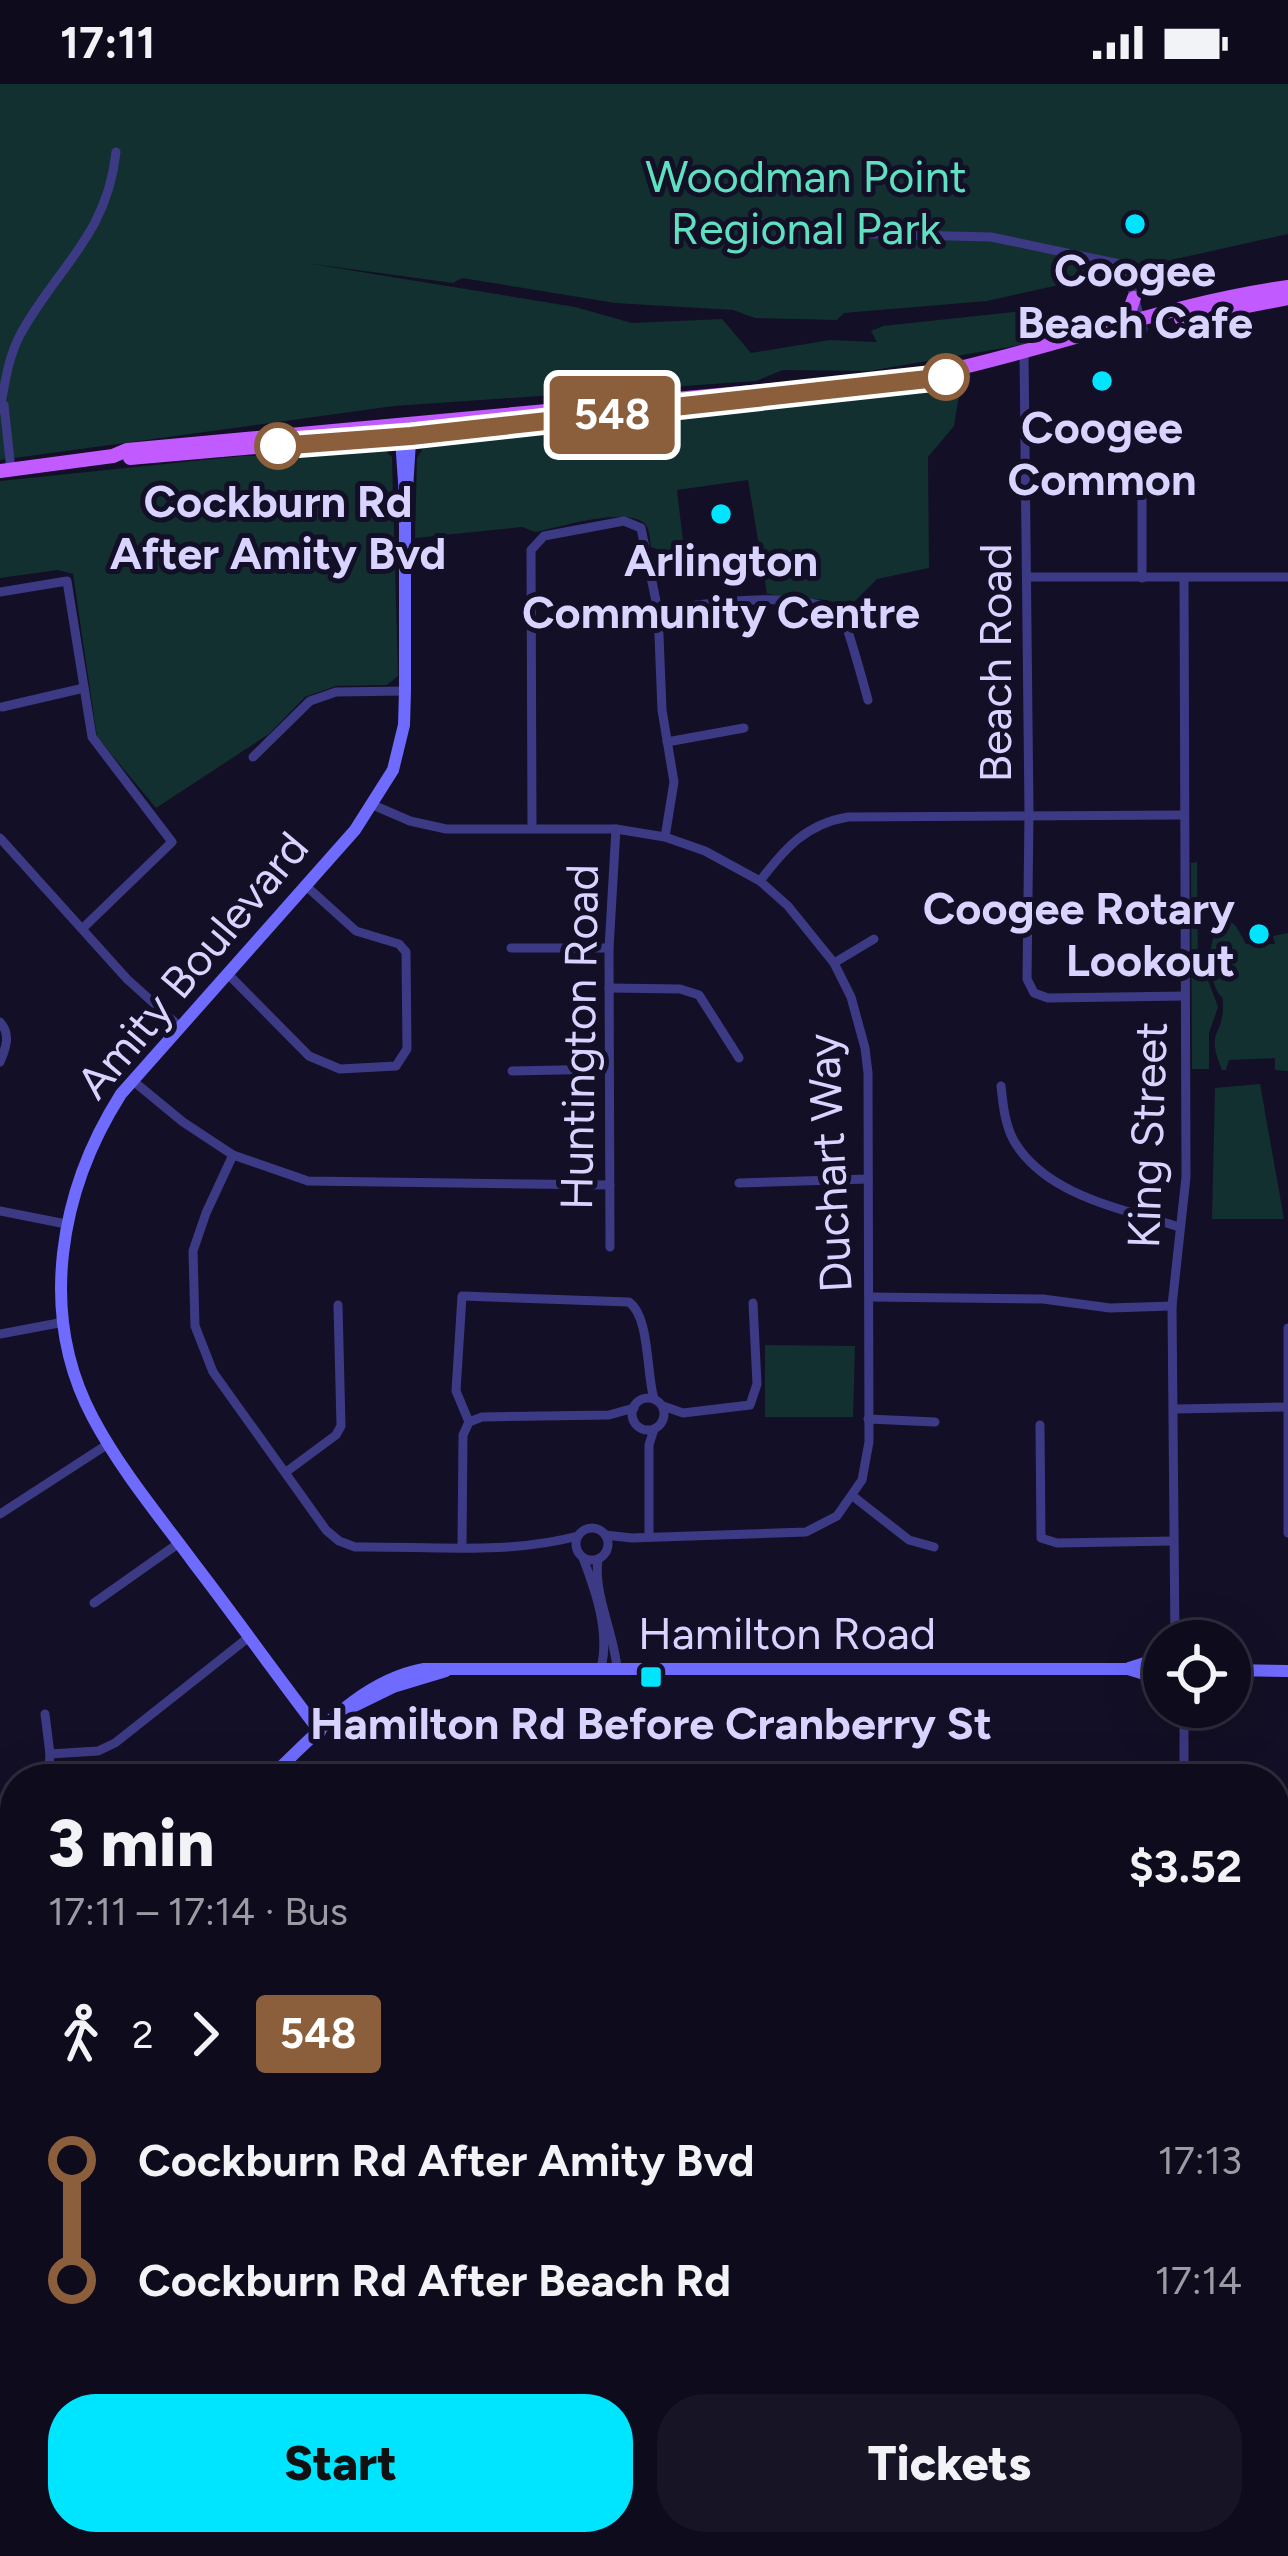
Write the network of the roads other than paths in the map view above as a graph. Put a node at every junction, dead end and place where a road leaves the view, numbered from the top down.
1 (116, 152) dead end
2 (871, 234) dead end
3 (1288, 287) edge
4 (1134, 298) junction
5 (1288, 298) edge
6 (1142, 325) junction
7 (1102, 332) junction
8 (1024, 358) junction
9 (3, 394) edge
10 (0, 409) edge
11 (405, 430) junction
12 (6, 471) edge
13 (1142, 480) dead end
14 (1027, 577) junction
15 (1288, 577) edge
16 (1142, 578) junction
17 (1184, 579) junction
18 (0, 592) edge
19 (871, 602) dead end
20 (658, 610) junction
21 (843, 620) junction
22 (84, 688) junction
23 (406, 691) junction
24 (868, 700) dead end
25 (2, 707) edge
26 (744, 728) dead end
27 (667, 742) junction
28 (253, 757) dead end
29 (373, 805) junction
30 (1029, 814) junction
31 (1184, 815) junction
32 (532, 828) junction
33 (616, 829) junction
34 (665, 837) junction
35 (0, 838) edge
36 (760, 881) junction
37 (305, 885) junction
38 (83, 928) junction
39 (874, 939) dead end
40 (511, 948) dead end
41 (609, 948) junction
42 (834, 963) junction
43 (227, 973) junction
44 (609, 988) junction
45 (1185, 996) junction
46 (0, 1022) edge
47 (179, 1026) junction
48 (740, 1058) dead end
49 (0, 1062) edge
50 (609, 1070) junction
51 (512, 1071) dead end
52 (132, 1079) junction
53 (1001, 1087) dead end
54 (232, 1154) junction
55 (868, 1179) junction
56 (740, 1183) dead end
57 (610, 1185) junction
58 (0, 1211) edge
59 (66, 1224) junction
60 (1179, 1227) junction
61 (610, 1247) dead end
62 (870, 1297) junction
63 (753, 1303) dead end
64 (338, 1305) dead end
65 (1172, 1306) junction
66 (64, 1322) junction
67 (1288, 1328) edge
68 (0, 1334) edge
69 (646, 1374) junction
70 (658, 1403) junction
71 (637, 1404) junction
72 (1287, 1407) edge
73 (1175, 1409) junction
74 (682, 1413) junction
75 (609, 1415) junction
76 (868, 1419) junction
77 (469, 1422) junction
78 (935, 1422) dead end
79 (1040, 1425) dead end
80 (637, 1426) junction
81 (658, 1426) junction
82 (108, 1444) junction
83 (649, 1445) junction
84 (286, 1472) junction
85 (0, 1495) edge
86 (854, 1497) junction
87 (5, 1511) edge
88 (1288, 1533) edge
89 (605, 1534) junction
90 (578, 1536) junction
91 (649, 1537) junction
92 (632, 1538) junction
93 (1173, 1541) junction
94 (556, 1542) junction
95 (179, 1543) junction
96 (462, 1546) junction
97 (934, 1547) dead end
98 (607, 1549) junction
99 (580, 1554) junction
100 (598, 1559) junction
101 (94, 1603) dead end
102 (1172, 1620) edge
103 (249, 1637) junction
104 (1143, 1663) edge
105 (617, 1668) junction
106 (601, 1669) junction
107 (1128, 1669) junction
108 (1251, 1670) edge
109 (1288, 1670) edge
110 (1143, 1673) edge
111 (45, 1714) dead end
112 (324, 1728) junction
113 (1184, 1728) edge
114 (50, 1754) junction
115 (49, 1764) edge
116 (284, 1764) edge
117 (1184, 1764) edge

1 - 9 street
2 - 4 street
3 - 6 main road
4 - 6 street
4 - 7 main road
5 - 6 main road
6 - 7 main road
6 - 8 main road
7 - 8 main road
8 - 11 main road
8 - 14 street, Beach Road
9 - 10 street
9 - 12 street
11 - 12 main road
11 - 23 street, Amity Boulevard
13 - 16 street
14 - 16 street
14 - 30 street, Beach Road
15 - 17 street
16 - 17 street
17 - 31 street, King Street
18 - 22 street
19 - 21 street
20 - 21 street
20 - 27 street
20 - 32 street
21 - 24 street
22 - 25 street
22 - 38 street
23 - 28 street
23 - 29 street, Amity Boulevard
26 - 27 street
27 - 34 street
29 - 32 street, Duchart Way
29 - 37 street, Amity Boulevard
30 - 31 street
30 - 36 street
30 - 45 street, Beach Road
31 - 45 street, King Street
32 - 33 street, Duchart Way
33 - 34 street, Duchart Way
33 - 41 street, Huntington Road
34 - 36 street, Duchart Way
35 - 38 street
36 - 42 street, Duchart Way
37 - 43 street, Amity Boulevard
37 - 43 street
38 - 47 street
39 - 42 street
40 - 41 street
41 - 44 street, Huntington Road
42 - 55 street, Duchart Way
43 - 47 street, Amity Boulevard
44 - 48 street
44 - 50 street, Huntington Road
45 - 60 street, King Street
46 - 49 street
47 - 52 street, Amity Boulevard
50 - 51 street
50 - 57 street, Huntington Road
52 - 54 street
52 - 59 street, Amity Boulevard
53 - 60 street
54 - 57 street
54 - 84 street
55 - 56 street
55 - 62 street, Duchart Way
57 - 61 street, Huntington Road
58 - 59 street
59 - 66 street, Amity Boulevard
60 - 65 street, King Street
62 - 65 street
62 - 76 street, Duchart Way
63 - 74 street
64 - 84 street
65 - 73 street, King Street
66 - 68 street
66 - 82 street, Amity Boulevard
67 - 72 street
69 - 70 street
69 - 71 street
69 - 77 street
70 - 71 street
70 - 74 street
70 - 81 street
71 - 75 street
71 - 80 street
72 - 73 street
72 - 88 street
73 - 93 street, King Street
74 - 81 street
75 - 77 street
75 - 80 street
76 - 78 street
76 - 86 street, Duchart Way
77 - 96 street
79 - 93 street
80 - 81 street
80 - 83 street
81 - 83 street
82 - 87 street
82 - 95 street, Amity Boulevard
83 - 91 street
84 - 96 street
85 - 87 street
86 - 91 street
86 - 97 street
89 - 90 street
89 - 92 street
89 - 98 street
90 - 94 street
90 - 99 street
91 - 92 street
92 - 98 street
93 - 102 street, King Street
94 - 96 street
94 - 99 street
95 - 101 street
95 - 103 street, Amity Boulevard
98 - 100 street
99 - 100 street
99 - 106 street
100 - 105 street
103 - 112 street, Amity Boulevard
103 - 114 street
104 - 107 street, Hamilton Road
105 - 106 street, Hamilton Road
105 - 107 street, Hamilton Road
106 - 112 street, Hamilton Road
107 - 110 street, Hamilton Road
108 - 109 street
111 - 114 street
112 - 116 street, Hamilton Road
113 - 117 street
114 - 115 street

